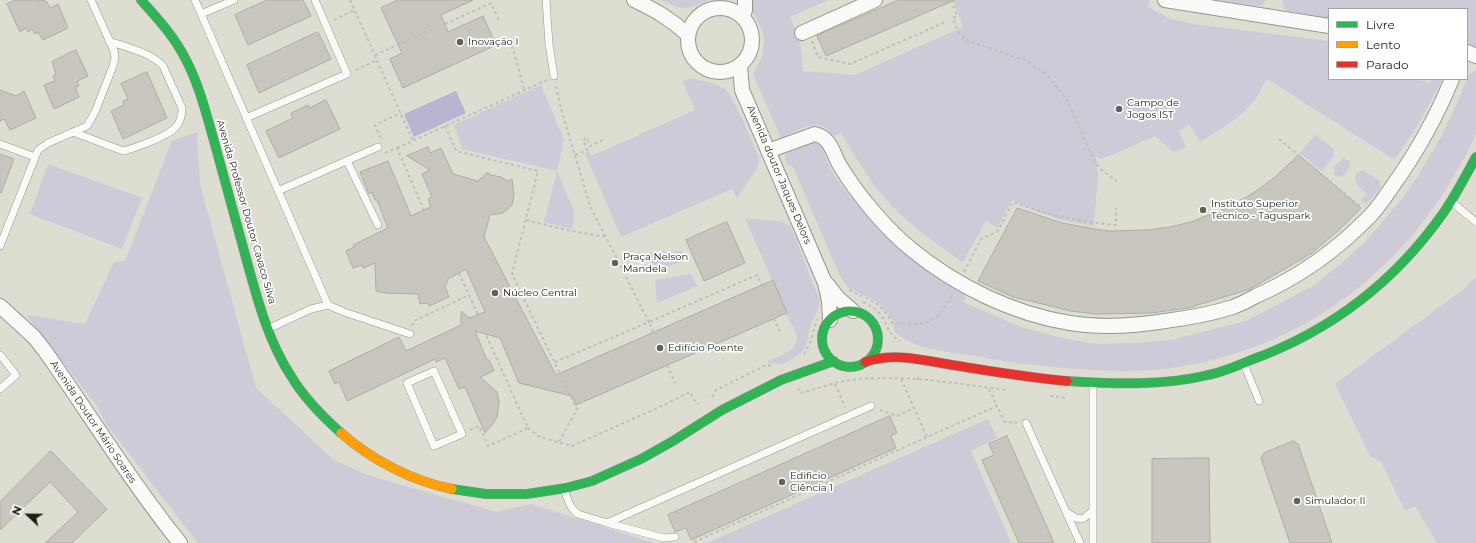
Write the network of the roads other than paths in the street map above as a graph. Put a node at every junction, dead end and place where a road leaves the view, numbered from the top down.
1 (91, 0) edge
2 (141, 0) edge
3 (195, 0) edge
4 (234, 0) edge
5 (315, 0) edge
6 (546, 0) edge
7 (634, 0) edge
8 (745, 0) edge
9 (875, 0) edge
10 (1166, 0) edge
11 (725, 4) edge
12 (655, 10) junction
13 (201, 14) junction
14 (743, 16) junction
15 (697, 17) junction
16 (1328, 26) edge
17 (805, 32) road end
18 (688, 35) junction
19 (110, 41) junction
20 (740, 66) junction
21 (722, 73) junction
22 (554, 76) road end
23 (1452, 80) edge
24 (742, 90) junction
25 (246, 118) junction
26 (73, 132) junction
27 (0, 144) edge
28 (381, 146) road end
29 (768, 151) junction
30 (35, 157) junction
31 (1476, 157) edge
32 (347, 161) junction
33 (278, 191) junction
34 (1451, 201) junction
35 (1476, 222) edge
36 (378, 225) dead end
37 (0, 246) edge
38 (825, 283) junction
39 (328, 305) junction
40 (0, 306) edge
41 (857, 306) junction
42 (824, 319) junction
43 (268, 329) junction
44 (877, 331) junction
45 (410, 334) road end
46 (823, 340) junction
47 (886, 342) dead end
48 (899, 346) road end
49 (814, 353) dead end
50 (0, 355) edge
51 (920, 359) junction
52 (804, 360) road end
53 (834, 362) junction
54 (865, 362) junction
55 (1244, 363) junction
56 (793, 374) junction
57 (1093, 383) junction
58 (0, 388) edge
59 (1259, 401) dead end
60 (871, 406) road end
61 (1026, 423) road end
62 (462, 434) joint
63 (564, 489) junction
64 (1093, 510) junction
65 (1066, 512) junction
66 (607, 523) junction
67 (675, 537) dead end
68 (180, 543) edge
69 (1080, 543) edge
70 (1093, 543) edge

1 - 19 lane
2 - 43 main road, Avenida Professor Doutor Cavaco Silva
3 - 13 lane
4 - 13 lane
5 - 25 lane
6 - 22 lane
7 - 12 street
8 - 14 street
9 - 17 street
10 - 16 street
11 - 14 street
11 - 15 street
12 - 15 street
12 - 18 street
13 - 25 lane
14 - 20 street
15 - 18 street
18 - 21 street
19 - 26 lane
19 - 26 lane
20 - 21 street
20 - 24 street, Avenida doutor Jaques Delors
21 - 24 street
23 - 29 street
24 - 29 street, Avenida doutor Jaques Delors
25 - 33 lane
26 - 30 lane
27 - 30 lane
28 - 32 lane
29 - 38 street, Avenida doutor Jaques Delors
30 - 37 lane
31 - 34 main road
32 - 33 lane
32 - 36 lane
33 - 39 lane
34 - 35 lane
34 - 55 main road
38 - 41 street, Avenida doutor Jaques Delors
38 - 42 street, Avenida doutor Jaques Delors
39 - 43 lane
39 - 45 lane
40 - 68 street, Avenida Doutor Mário Soares
41 - 42 main road
41 - 44 main road
42 - 46 main road
43 - 63 main road, Avenida Professor Doutor Cavaco Silva
44 - 47 main road
44 - 54 main road
46 - 49 main road
46 - 53 main road
48 - 51 main road
50 - 58 lane
51 - 54 main road
51 - 57 main road
52 - 56 main road, Avenida Professor Doutor Cavaco Silva
53 - 54 main road
53 - 56 main road, Avenida Professor Doutor Cavaco Silva
55 - 57 main road
55 - 59 lane
56 - 63 main road, Avenida Professor Doutor Cavaco Silva
57 - 64 lane
60 - 66 lane
61 - 65 lane
62 - 62 lane
63 - 66 lane
64 - 65 lane
64 - 70 lane
65 - 69 lane
66 - 67 lane

